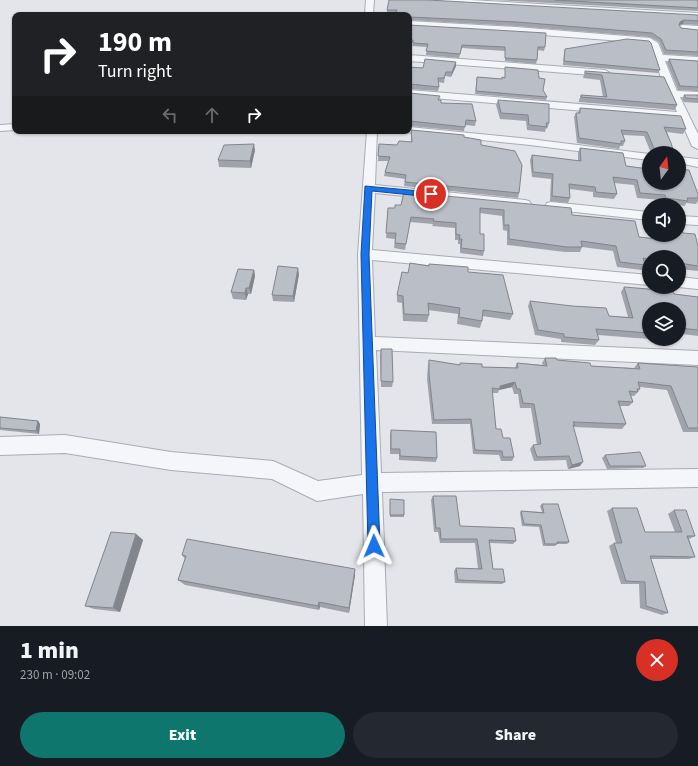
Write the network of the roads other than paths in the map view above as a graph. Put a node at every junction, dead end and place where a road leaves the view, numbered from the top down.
1 (370, 0) edge
2 (428, 0) edge
3 (369, 12) edge
4 (698, 15) edge
5 (412, 24) edge
6 (683, 28) edge
7 (698, 29) edge
8 (412, 58) edge
9 (660, 58) junction
10 (698, 60) edge
11 (612, 74) edge
12 (412, 93) edge
13 (675, 94) junction
14 (698, 95) edge
15 (690, 122) edge
16 (12, 127) edge
17 (0, 128) edge
18 (412, 130) edge
19 (372, 134) edge
20 (698, 146) edge
21 (642, 156) edge
22 (686, 161) edge
23 (698, 163) edge
24 (368, 188) junction
25 (642, 215) edge
26 (686, 221) edge
27 (698, 222) edge
28 (365, 254) junction
29 (642, 279) edge
30 (686, 283) edge
31 (698, 284) edge
32 (367, 344) junction
33 (698, 358) edge
34 (0, 446) edge
35 (698, 478) edge
36 (372, 483) junction
37 (376, 626) edge

1 - 3 street
2 - 4 street
5 - 9 street
6 - 7 street
8 - 11 street
9 - 10 street
9 - 13 street
12 - 15 street
13 - 14 street
13 - 15 street
15 - 20 street
16 - 17 street
18 - 21 street
19 - 24 street
22 - 23 street
24 - 25 street
24 - 28 street
26 - 27 street
28 - 29 street
28 - 32 street
30 - 31 street
32 - 33 street
32 - 36 street
34 - 36 street
35 - 36 street
36 - 37 street

